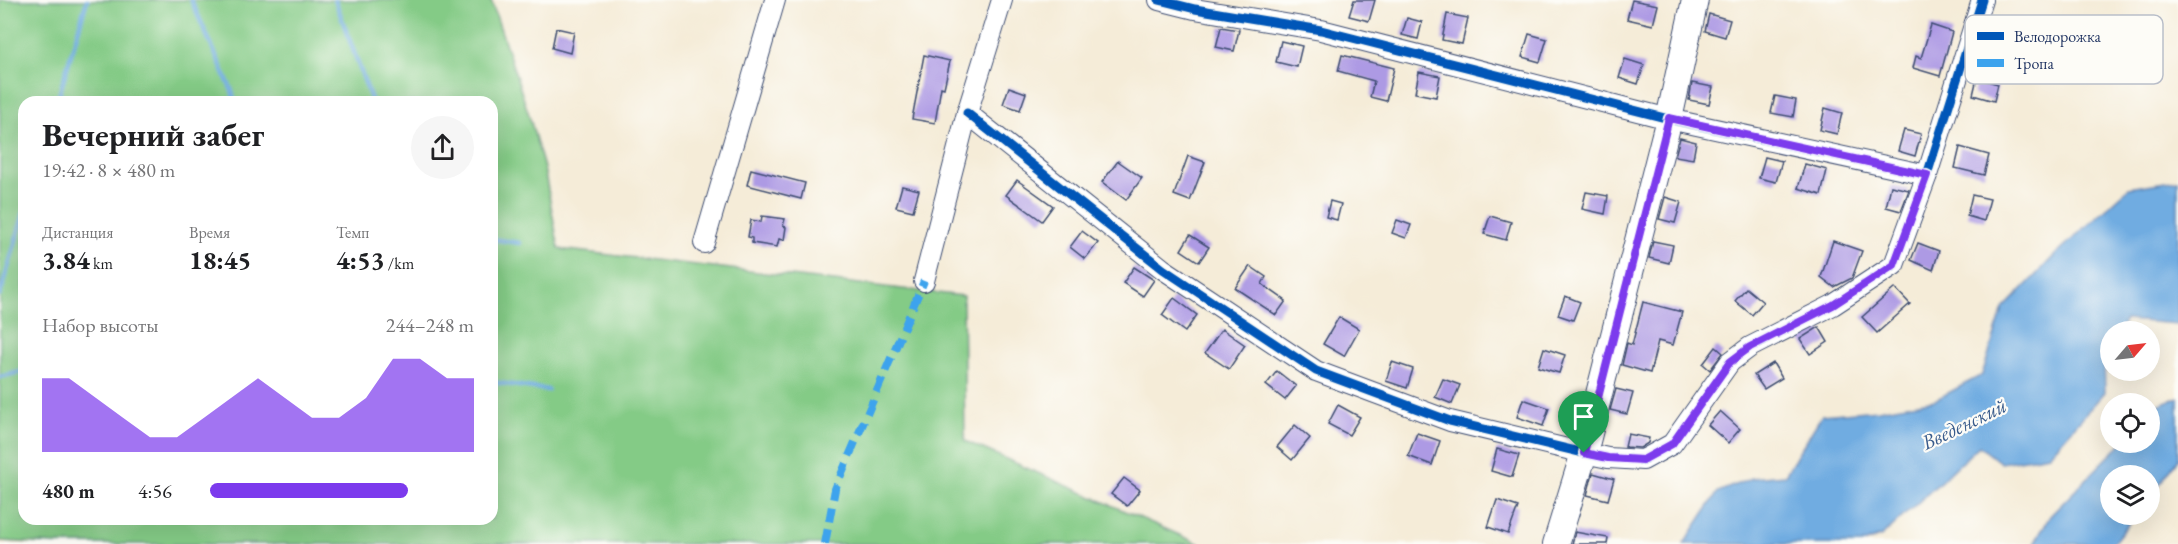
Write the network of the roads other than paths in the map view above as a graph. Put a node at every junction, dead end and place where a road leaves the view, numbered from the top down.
1 (775, 0) edge
2 (1002, 0) edge
3 (1159, 0) edge
4 (1695, 0) edge
5 (1982, 0) edge
6 (1977, 15) edge
7 (1965, 54) edge
8 (967, 113) junction
9 (1669, 118) junction
10 (1927, 175) junction
11 (704, 243) dead end
12 (924, 281) dead end
13 (1584, 453) junction
14 (1556, 544) edge

1 - 11 street
2 - 8 street
3 - 9 street
4 - 9 main road
5 - 6 street
7 - 10 street
8 - 12 street
8 - 13 street
9 - 10 street
9 - 13 main road
10 - 13 street
13 - 14 main road

